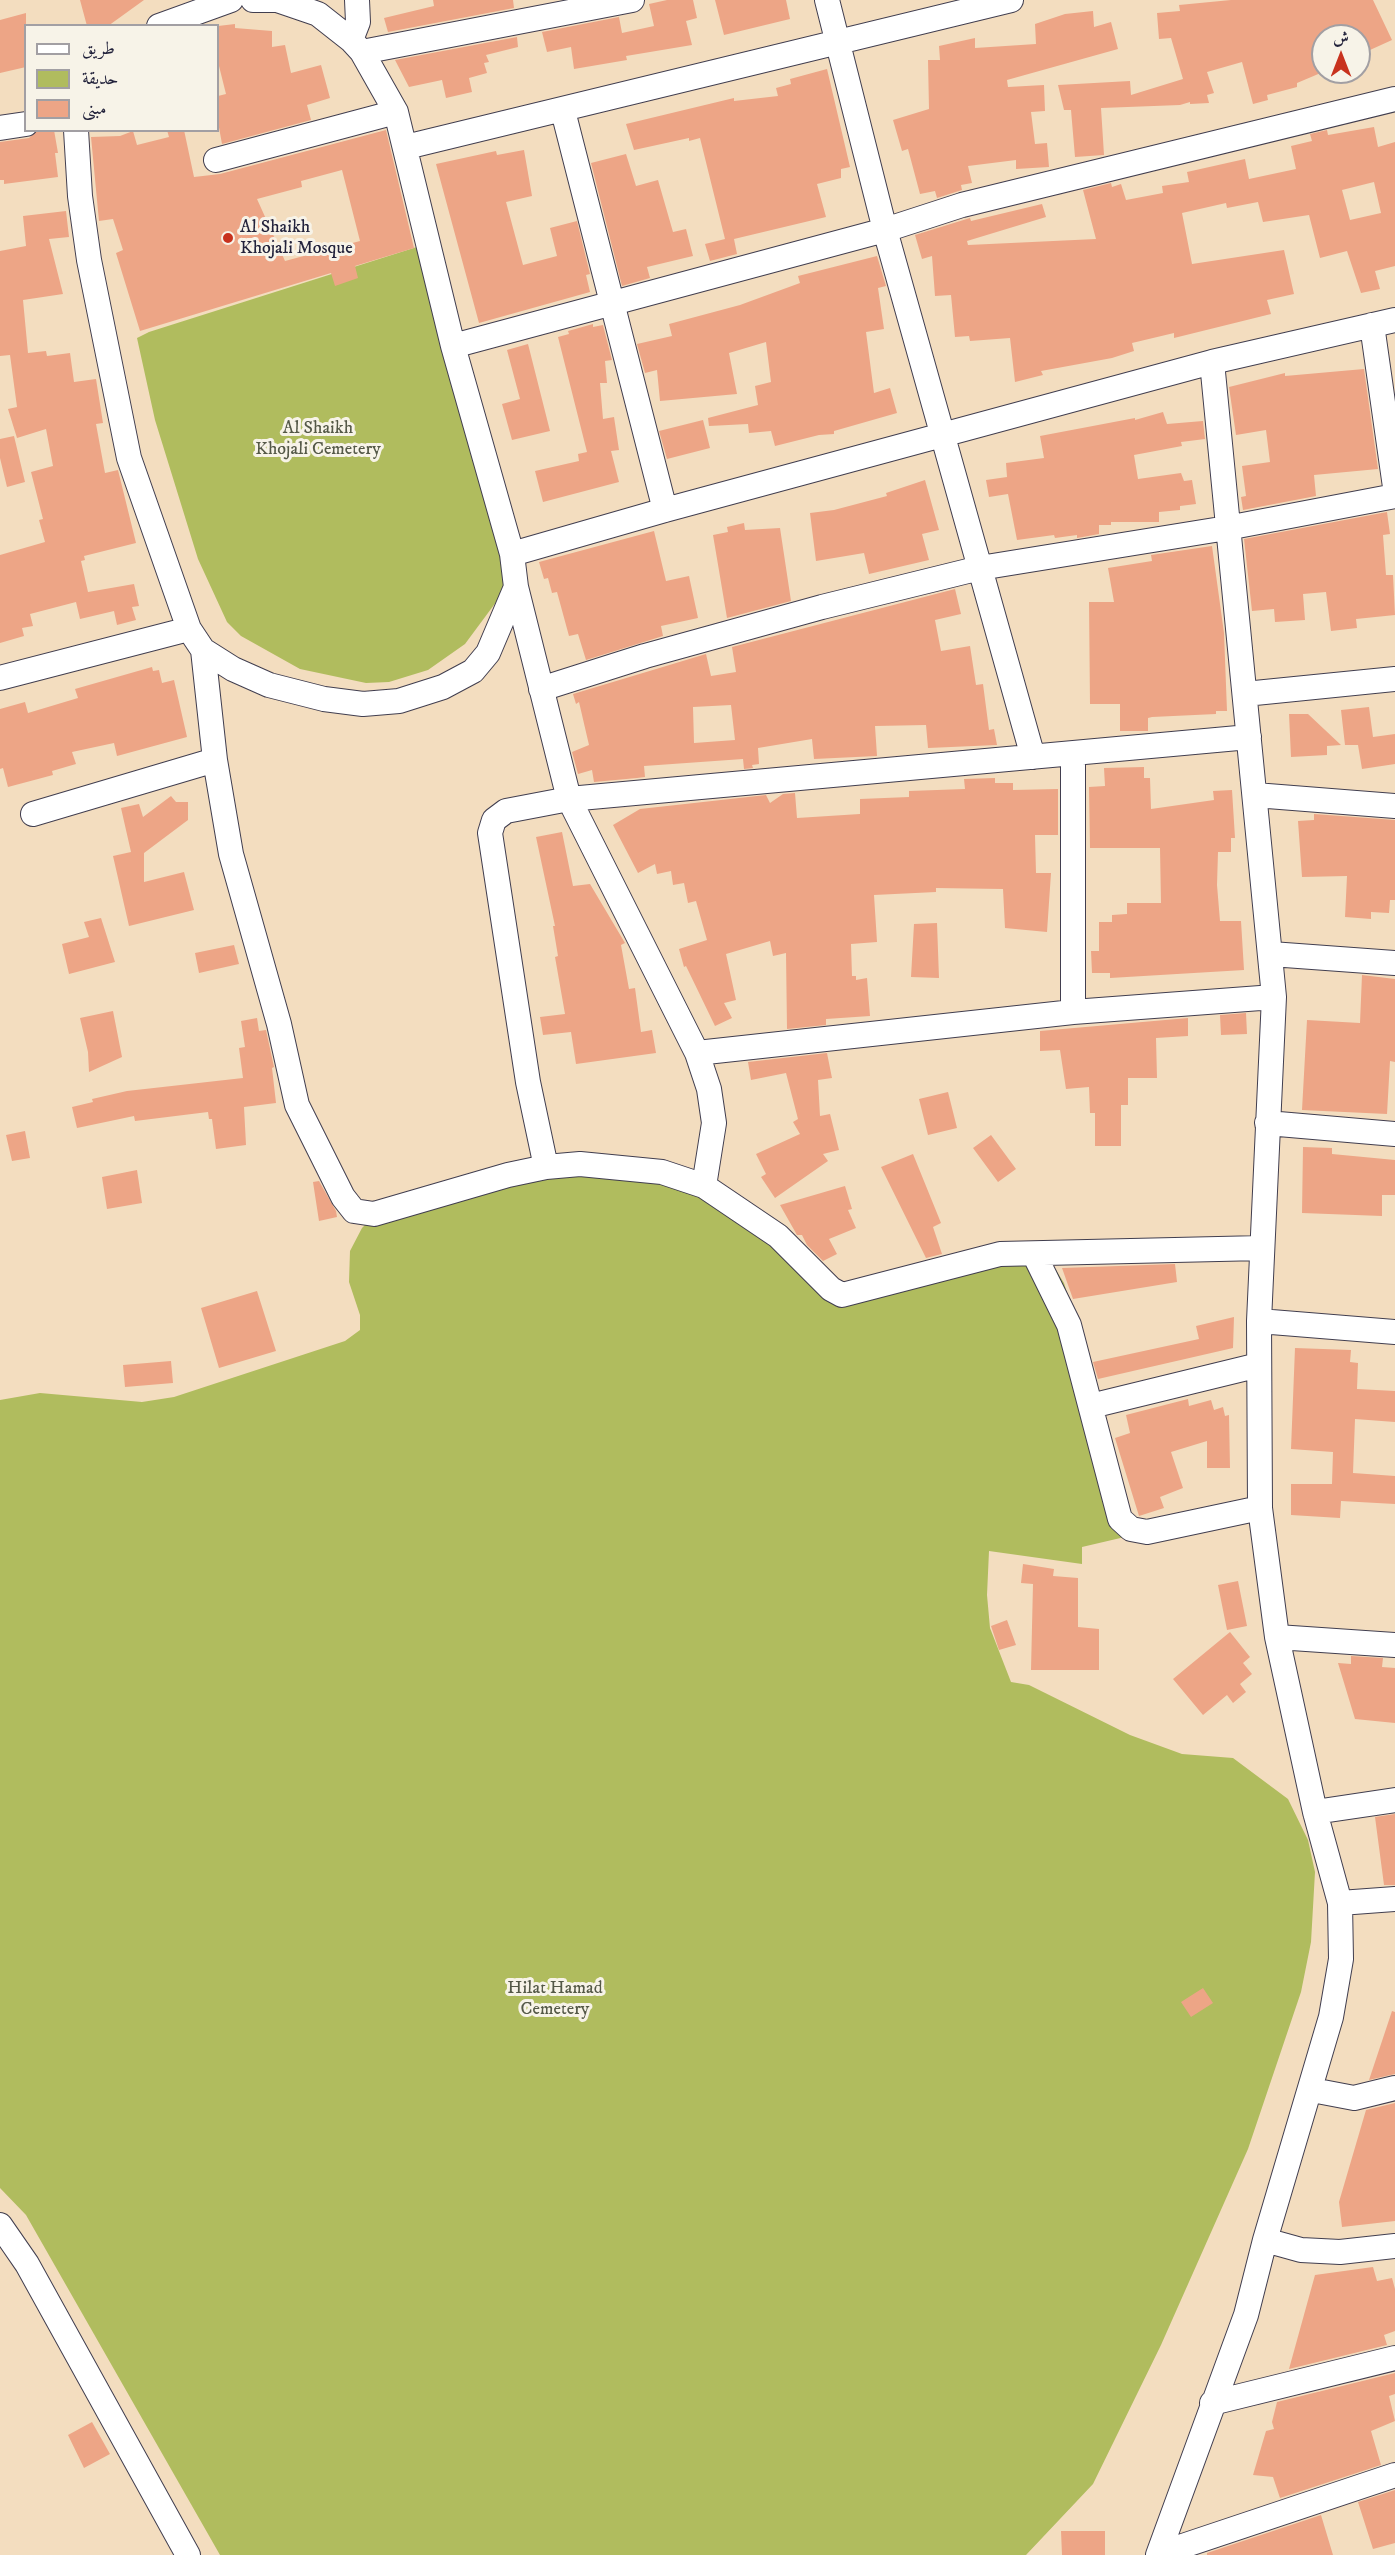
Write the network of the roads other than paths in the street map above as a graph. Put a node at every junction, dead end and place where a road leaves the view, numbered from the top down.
1 (231, 0) edge
2 (253, 0) edge
3 (357, 0) edge
4 (632, 0) edge
5 (827, 0) edge
6 (1011, 0) edge
7 (187, 6) edge
8 (162, 24) edge
9 (839, 43) junction
10 (357, 46) junction
11 (1395, 99) edge
12 (563, 111) junction
13 (396, 112) junction
14 (24, 124) edge
15 (0, 128) edge
16 (76, 132) edge
17 (406, 147) junction
18 (216, 160) dead end
19 (885, 230) junction
20 (613, 304) junction
21 (1384, 322) edge
22 (453, 346) junction
23 (1212, 362) junction
24 (942, 437) junction
25 (1395, 487) edge
26 (1395, 496) edge
27 (665, 510) junction
28 (1227, 528) junction
29 (512, 554) junction
30 (980, 568) junction
31 (516, 587) junction
32 (189, 629) junction
33 (203, 650) junction
34 (0, 678) edge
35 (1395, 679) edge
36 (541, 689) junction
37 (1245, 694) junction
38 (1249, 736) junction
39 (1073, 754) junction
40 (1033, 757) junction
41 (215, 760) junction
42 (1255, 795) junction
43 (569, 799) junction
44 (1395, 806) edge
45 (33, 814) dead end
46 (1271, 954) junction
47 (1395, 963) edge
48 (1274, 997) junction
49 (1073, 1012) junction
50 (697, 1053) junction
51 (1267, 1123) junction
52 (1395, 1134) edge
53 (546, 1167) junction
54 (704, 1186) junction
55 (1262, 1248) junction
56 (1034, 1254) junction
57 (1259, 1321) junction
58 (1395, 1332) edge
59 (1259, 1365) junction
60 (1091, 1406) junction
61 (1260, 1508) junction
62 (1277, 1636) junction
63 (1395, 1645) edge
64 (1395, 1800) edge
65 (1315, 1812) junction
66 (1395, 1899) edge
67 (1340, 1904) junction
68 (1395, 2088) edge
69 (1312, 2090) junction
70 (0, 2225) edge
71 (1264, 2240) junction
72 (1395, 2246) edge
73 (1395, 2358) edge
74 (1212, 2403) junction
75 (1395, 2475) edge
76 (1159, 2554) edge
77 (188, 2555) edge

1 - 7 street
2 - 10 street
3 - 10 street
4 - 10 street
5 - 9 street
6 - 9 street
7 - 8 street
9 - 12 street
9 - 19 street
10 - 13 street
11 - 19 street
12 - 17 street
12 - 20 street
13 - 17 street
13 - 18 street
14 - 15 street
16 - 32 street
17 - 22 street
19 - 20 street
19 - 24 street
20 - 22 street
20 - 27 street
21 - 23 street
21 - 25 street
22 - 29 street
23 - 24 street
23 - 28 street
24 - 27 street
24 - 30 street
26 - 28 street
27 - 29 street
28 - 30 street
28 - 37 street
29 - 31 street
30 - 36 street
30 - 40 street
31 - 33 street
31 - 36 street
32 - 33 street
32 - 34 street
33 - 41 street
35 - 37 street
36 - 43 street
37 - 38 street
38 - 39 street
38 - 42 street
39 - 40 street
39 - 49 street
40 - 43 street
41 - 45 street
41 - 53 street
42 - 44 street
42 - 46 street
43 - 50 street
43 - 53 street
46 - 47 street
46 - 48 street
48 - 49 street
48 - 51 street
49 - 50 street
50 - 54 street
51 - 52 street
51 - 55 street
53 - 54 street
54 - 56 street
55 - 56 street
55 - 57 street
56 - 60 street
57 - 58 street
57 - 59 street
59 - 60 street
59 - 61 street
60 - 61 street
61 - 62 street
62 - 63 street
62 - 65 street
64 - 65 street
65 - 67 street
66 - 67 street
67 - 69 street
68 - 69 street
69 - 71 street
70 - 77 street
71 - 72 street
71 - 74 street
73 - 74 street
74 - 76 street
75 - 76 street

